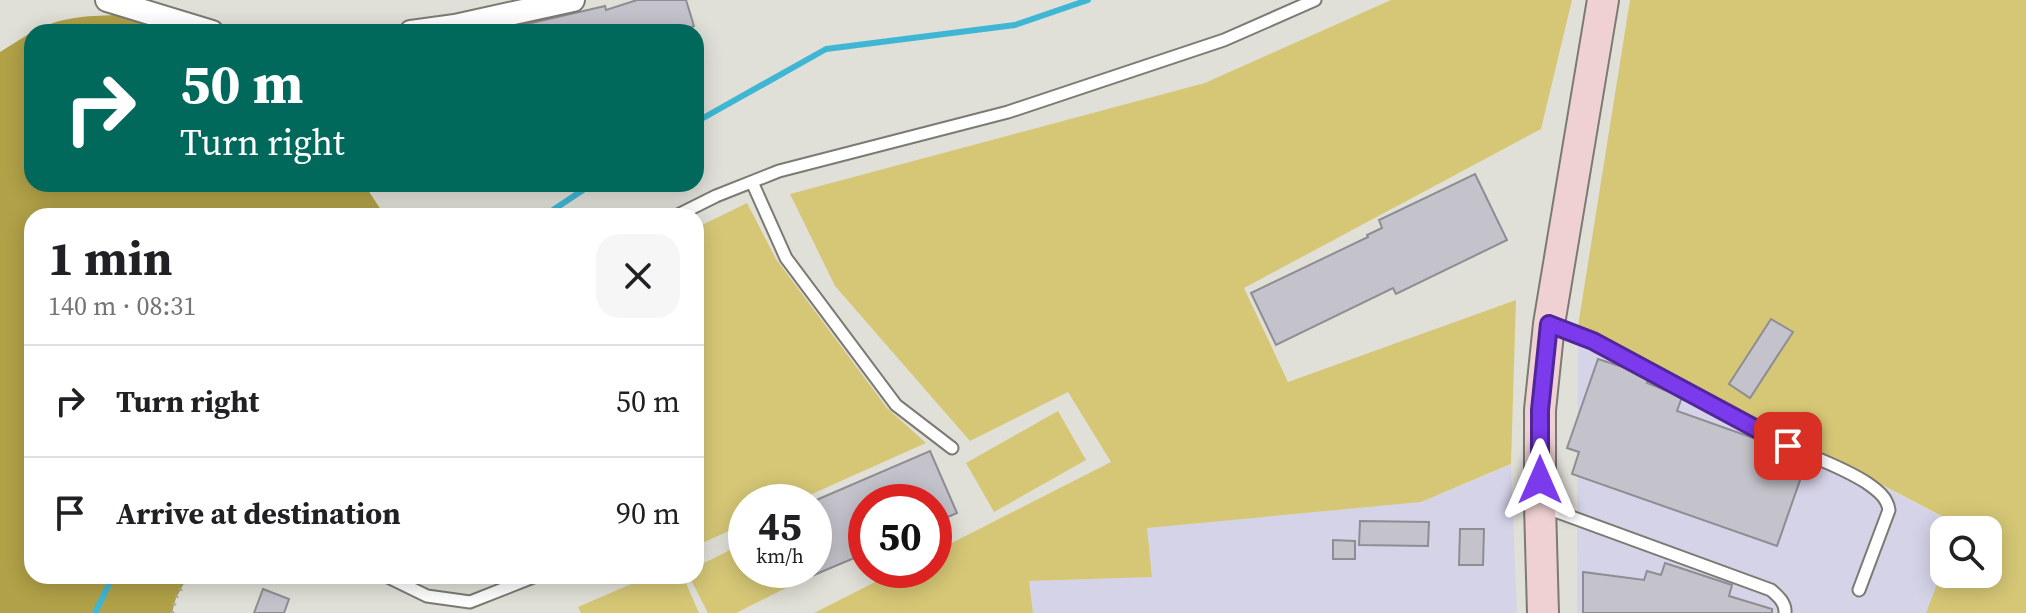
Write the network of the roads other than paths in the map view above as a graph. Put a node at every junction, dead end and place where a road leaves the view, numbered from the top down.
1 (107, 0) edge
2 (573, 0) edge
3 (1315, 0) edge
4 (1603, 0) edge
5 (186, 24) edge
6 (464, 24) edge
7 (752, 182) junction
8 (692, 208) edge
9 (1549, 324) junction
10 (952, 448) dead end
11 (1540, 506) junction
12 (402, 584) edge
13 (516, 584) edge
14 (1859, 590) dead end
15 (1543, 613) edge
16 (1785, 613) edge

1 - 5 street
2 - 6 street
3 - 7 lane
4 - 9 main road
7 - 8 lane
7 - 10 lane
9 - 11 main road
9 - 14 lane
11 - 15 main road
11 - 16 lane
12 - 13 lane

